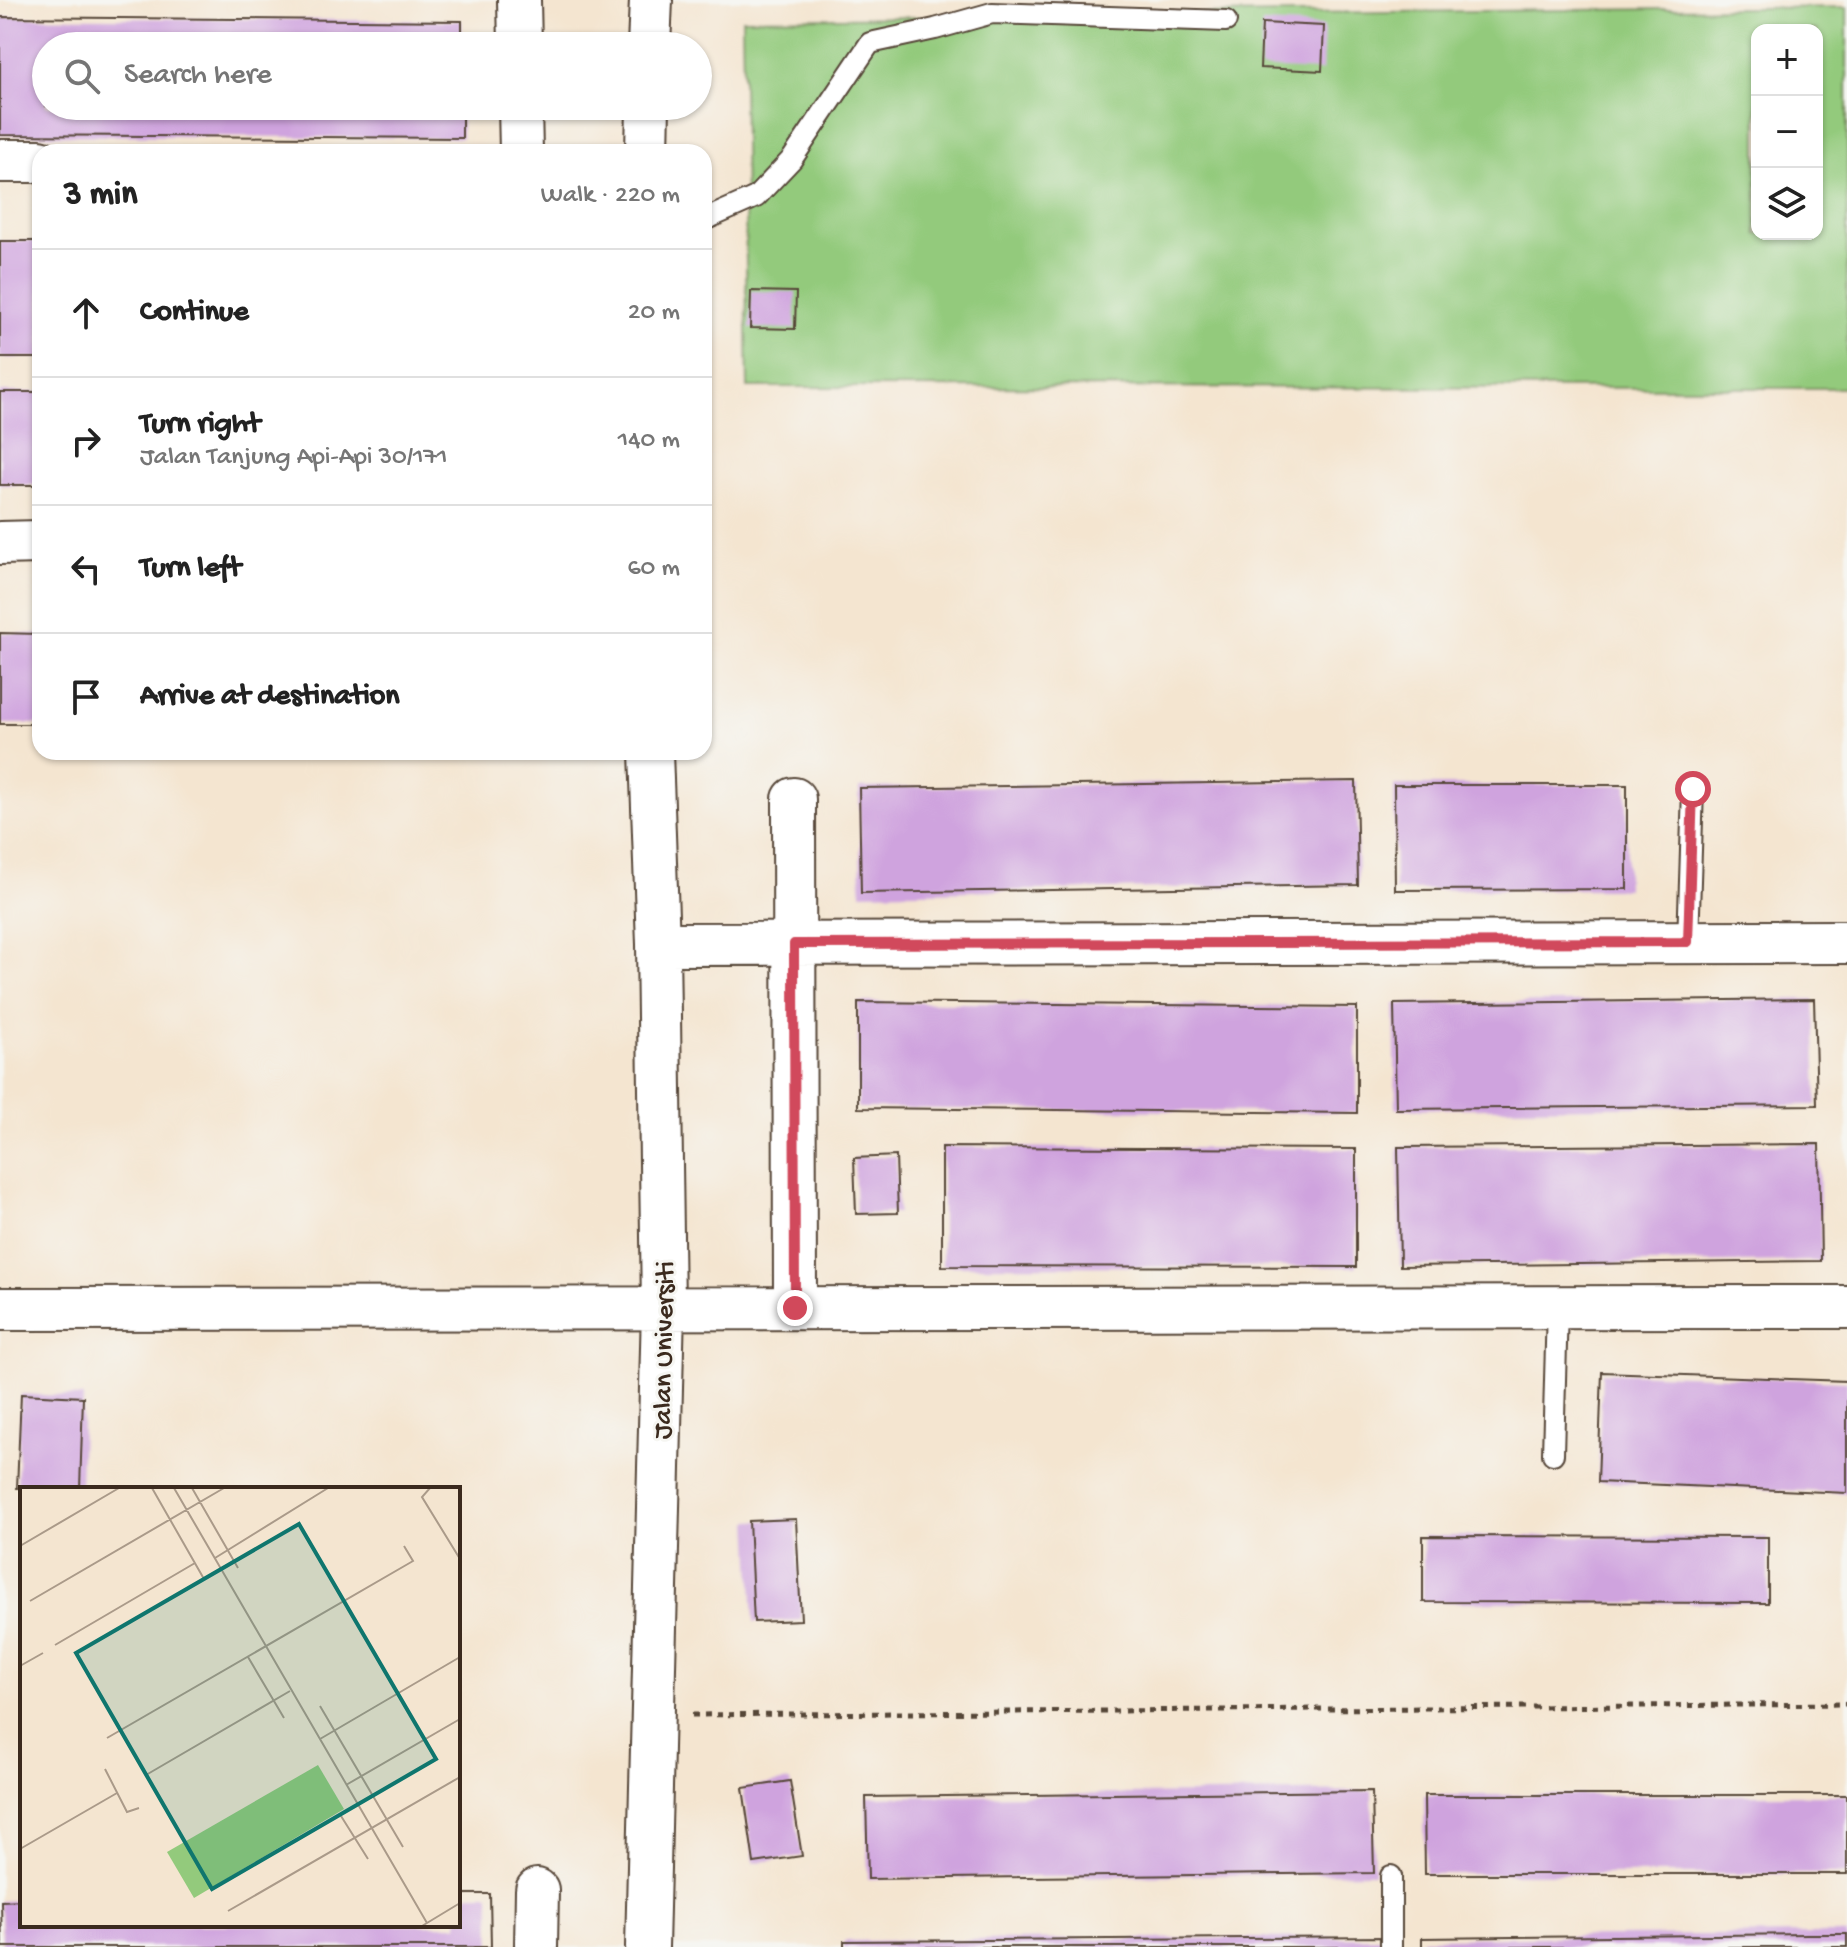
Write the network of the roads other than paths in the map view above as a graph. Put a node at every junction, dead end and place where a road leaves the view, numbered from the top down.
1 (519, 0) edge
2 (651, 0) edge
3 (1226, 21) dead end
4 (520, 32) edge
5 (650, 32) edge
6 (520, 120) edge
7 (648, 120) edge
8 (521, 144) edge
9 (647, 144) edge
10 (0, 161) edge
11 (32, 161) edge
12 (712, 216) edge
13 (32, 542) edge
14 (0, 543) edge
15 (651, 760) edge
16 (1693, 789) dead end
17 (794, 799) dead end
18 (1688, 942) junction
19 (1847, 942) edge
20 (658, 944) junction
21 (794, 944) junction
22 (1557, 1307) junction
23 (1847, 1307) edge
24 (663, 1308) junction
25 (795, 1308) junction
26 (0, 1309) edge
27 (1553, 1454) dead end
28 (1391, 1876) dead end
29 (537, 1890) dead end
30 (536, 1947) edge
31 (647, 1947) edge
32 (1391, 1947) edge

1 - 4 street
2 - 5 street
3 - 12 lane
6 - 8 street
7 - 9 street
10 - 11 street
13 - 14 street
15 - 20 street, Jalan Universiti
16 - 18 lane
17 - 21 street
18 - 19 street
18 - 21 street
20 - 21 street
20 - 24 street, Jalan Universiti
21 - 25 street
22 - 23 street
22 - 25 street
22 - 27 lane
24 - 25 street
24 - 26 street
24 - 31 street, Jalan Universiti
28 - 32 lane
29 - 30 street

